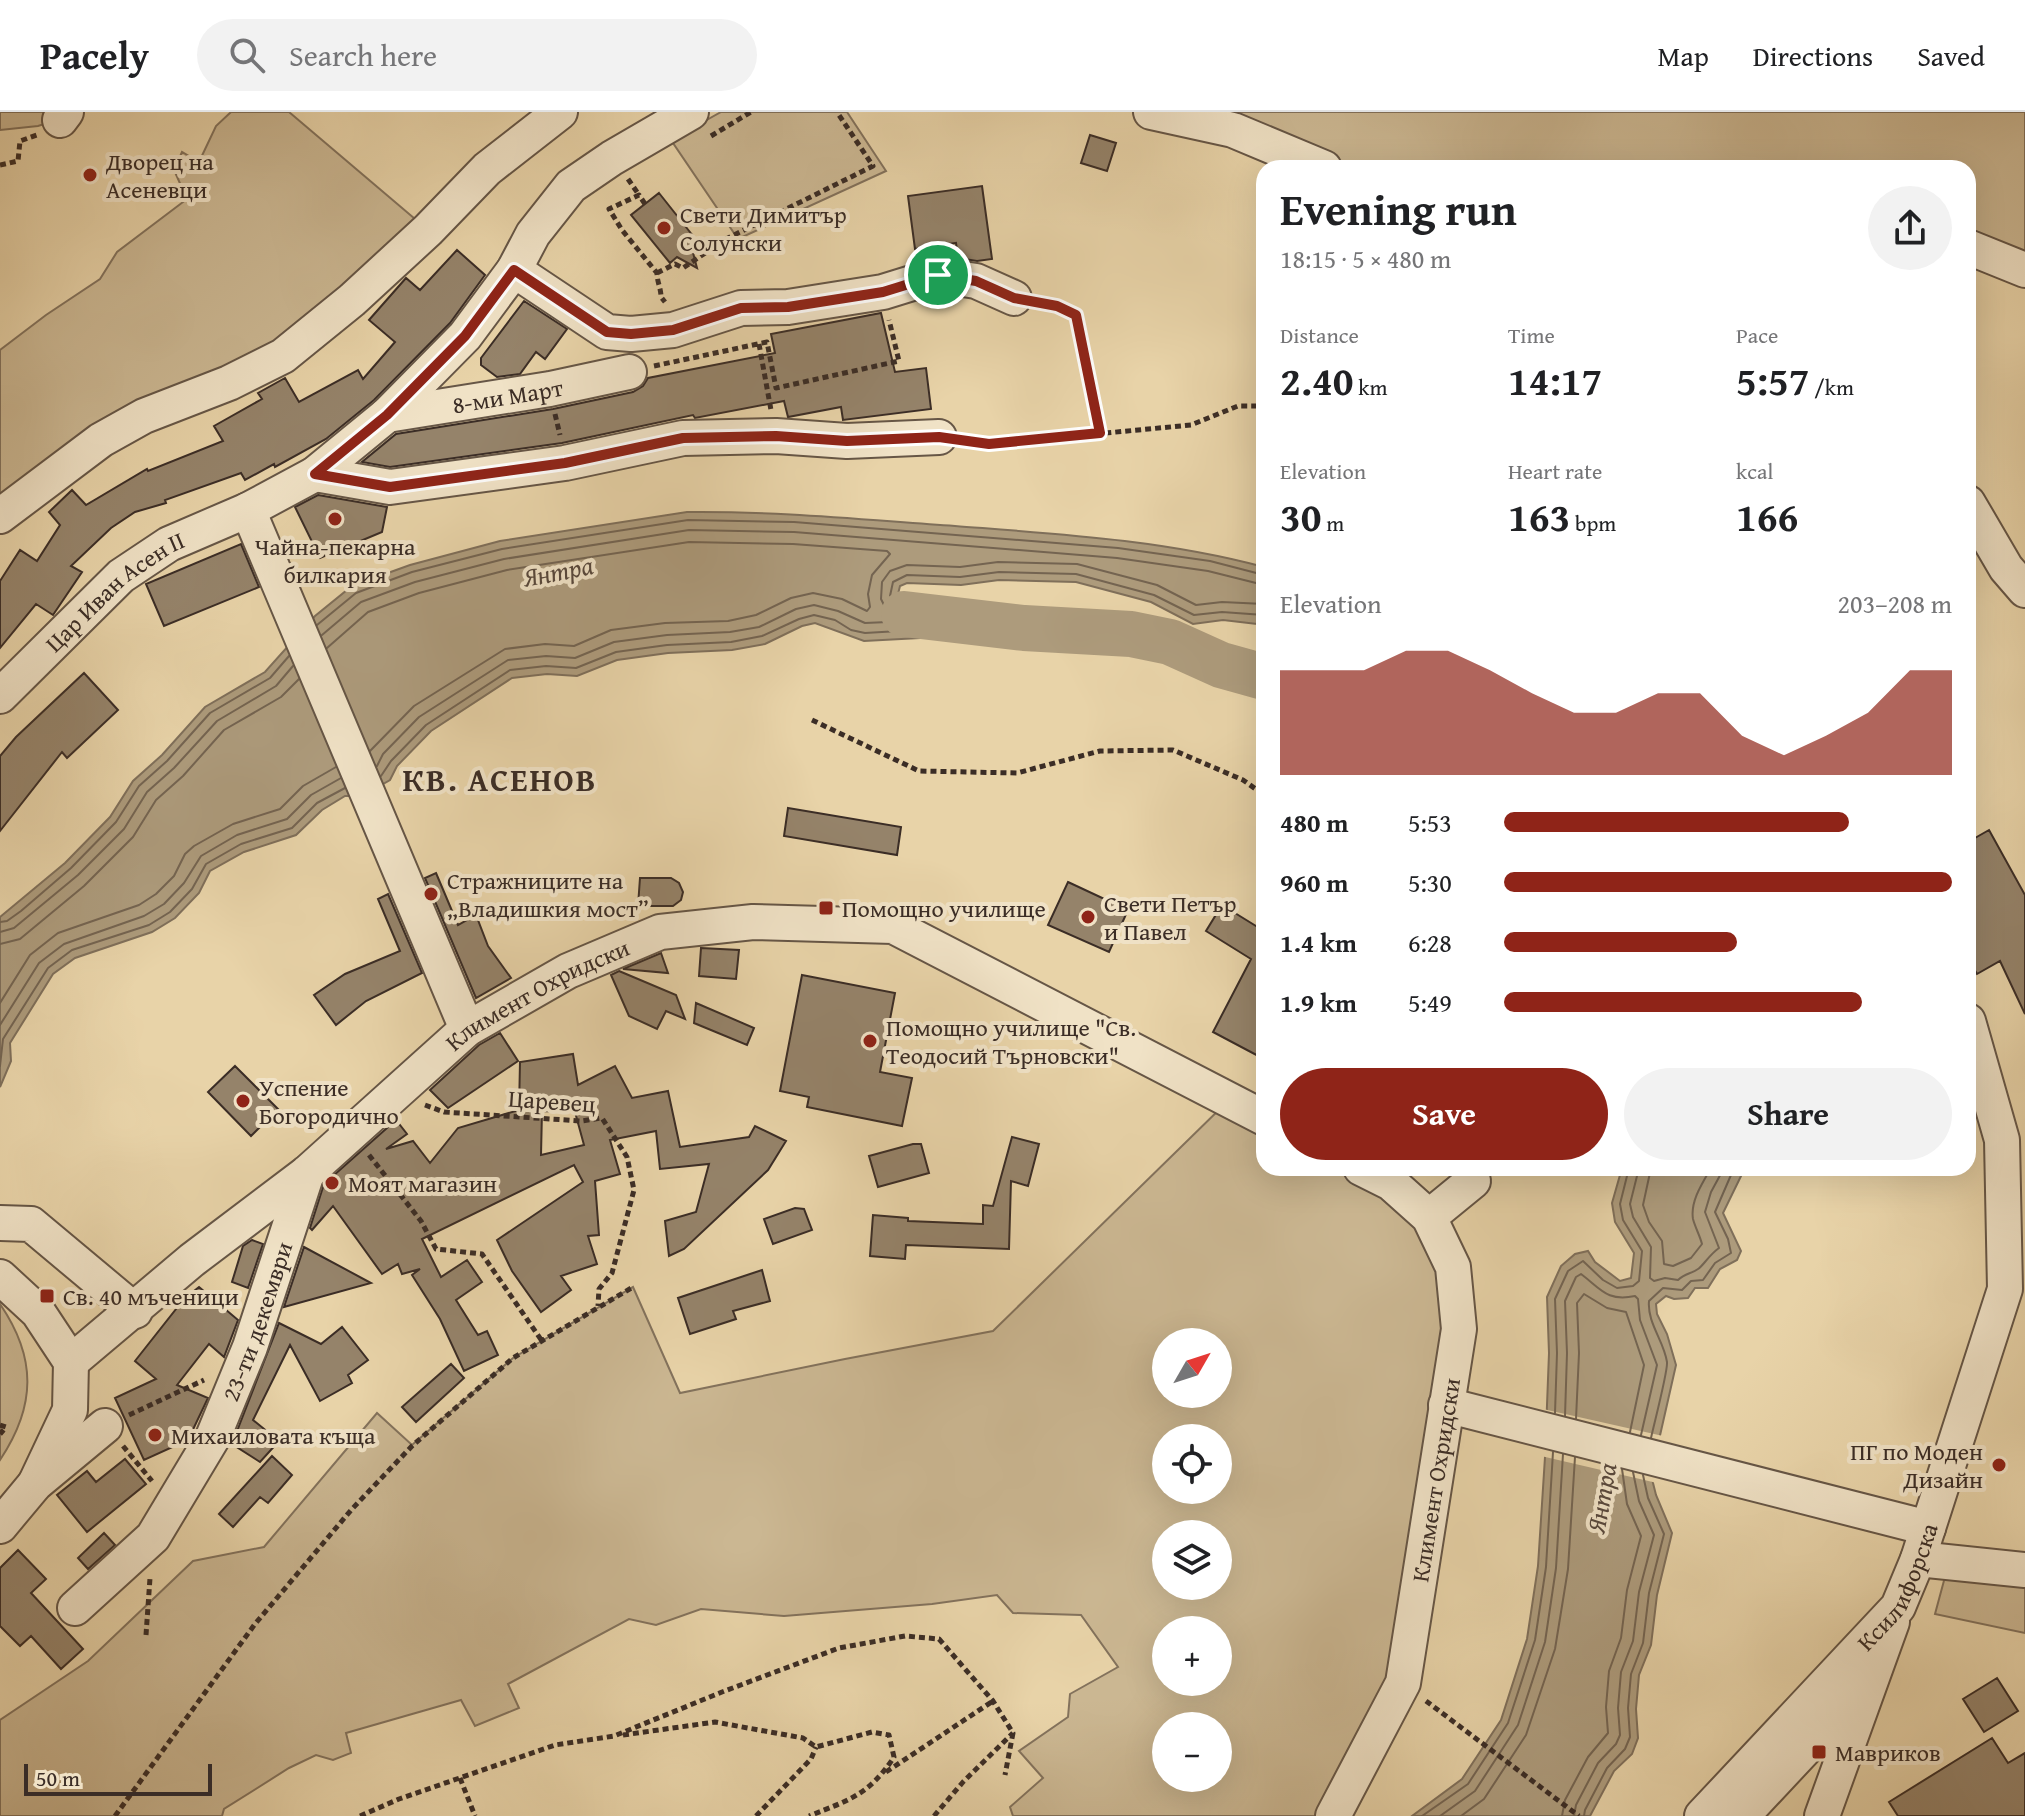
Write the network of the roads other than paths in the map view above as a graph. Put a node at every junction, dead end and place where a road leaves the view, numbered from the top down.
1 (560, 112) edge
2 (691, 112) edge
3 (1151, 112) edge
4 (1222, 121) edge
5 (1263, 160) edge
6 (1307, 160) edge
7 (1976, 250) edge
8 (514, 270) junction
9 (2025, 270) edge
10 (1014, 298) road end
11 (629, 372) road end
12 (387, 415) junction
13 (939, 437) road end
14 (315, 474) junction
15 (248, 510) junction
16 (1976, 515) edge
17 (0, 516) edge
18 (2019, 577) edge
19 (0, 696) edge
20 (467, 1029) junction
21 (1976, 1049) edge
22 (1256, 1114) edge
23 (307, 1173) junction
24 (1377, 1176) edge
25 (1473, 1181) dead end
26 (1429, 1217) junction
27 (0, 1223) edge
28 (0, 1277) edge
29 (135, 1311) junction
30 (71, 1362) junction
31 (1446, 1405) junction
32 (105, 1426) road end
33 (35, 1484) junction
34 (0, 1526) edge
35 (1923, 1544) junction
36 (2025, 1570) edge
37 (1898, 1607) junction
38 (75, 1608) dead end
39 (1872, 1677) junction
40 (1333, 1816) edge
41 (1702, 1816) edge
42 (1742, 1816) edge
43 (1822, 1816) edge

1 - 17 street
2 - 8 street, Цар Иван Асен II
3 - 4 street
4 - 5 street
4 - 6 street
7 - 9 street
8 - 10 street
8 - 12 street, Цар Иван Асен II
11 - 12 street, 8-ми Март
12 - 14 street, Цар Иван Асен II
13 - 14 street
14 - 15 street, Цар Иван Асен II
15 - 19 street, Цар Иван Асен II
15 - 20 street
16 - 18 street
20 - 22 street, Климент Охридски
20 - 23 street, Климент Охридски
21 - 35 street, Ксилифорска
23 - 29 street, Климент Охридски
23 - 38 street, 23-ти декември
24 - 26 street, Климент Охридски
25 - 26 street
26 - 31 street, Климент Охридски
27 - 29 street
28 - 30 street
29 - 30 street, Климент Охридски
30 - 33 street
31 - 35 street
31 - 40 street, Климент Охридски
32 - 33 street
33 - 34 street
35 - 36 street
35 - 37 street, Ксилифорска
37 - 39 street
37 - 41 street, Ксилифорска
39 - 42 street
39 - 43 street

